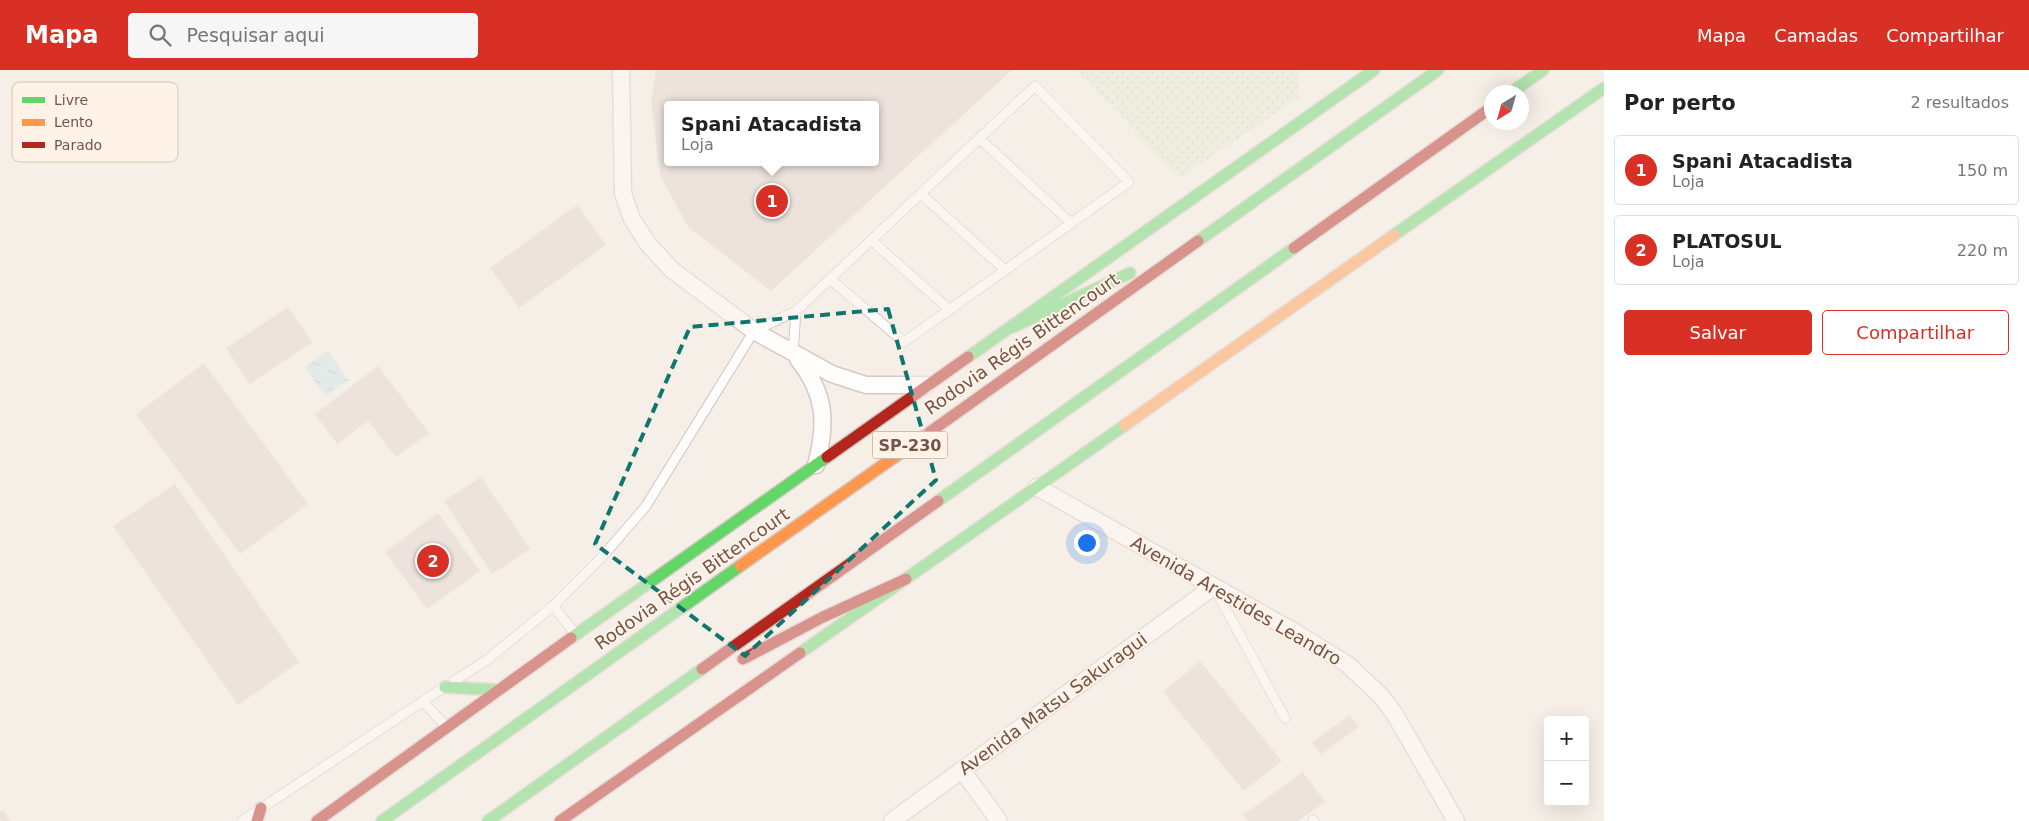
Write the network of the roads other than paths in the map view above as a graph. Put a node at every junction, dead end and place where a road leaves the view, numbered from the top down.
1 (621, 70) edge
2 (1374, 70) edge
3 (1438, 70) edge
4 (1543, 70) edge
5 (1522, 85) edge
6 (1604, 88) edge
7 (1484, 113) edge
8 (979, 138) junction
9 (920, 194) junction
10 (1230, 218) junction
11 (1071, 223) junction
12 (871, 240) junction
13 (1006, 270) junction
14 (830, 279) junction
15 (950, 310) junction
16 (796, 311) junction
17 (1013, 326) junction
18 (754, 331) junction
19 (793, 354) junction
20 (929, 385) junction
21 (816, 466) junction
22 (1037, 488) junction
23 (906, 579) junction
24 (1213, 587) junction
25 (552, 606) junction
26 (576, 634) junction
27 (736, 664) dead end
28 (710, 678) dead end
29 (445, 687) junction
30 (498, 690) junction
31 (423, 702) junction
32 (1285, 718) dead end
33 (447, 727) junction
34 (610, 736) junction
35 (962, 770) junction
36 (261, 808) junction
37 (242, 821) edge
38 (257, 821) edge
39 (316, 821) edge
40 (382, 821) edge
41 (488, 821) edge
42 (560, 821) edge
43 (892, 821) edge
44 (999, 821) edge
45 (1456, 821) edge

1 - 18 street
2 - 17 main road
3 - 10 main road, Rodovia Régis Bittencourt / SP-230
4 - 5 main road
6 - 22 main road
7 - 34 main road
8 - 9 lane
8 - 11 lane
8 - 11 lane
9 - 12 lane
9 - 13 lane
10 - 17 main road
10 - 40 main road, Rodovia Régis Bittencourt / SP-230
11 - 13 lane
12 - 14 lane
12 - 15 lane
13 - 15 lane
14 - 15 lane
14 - 16 lane
16 - 18 lane
16 - 19 lane
17 - 20 main road
18 - 19 street
18 - 25 lane
19 - 20 street
19 - 21 street
20 - 21 main road
21 - 26 main road
22 - 23 main road
22 - 24 street, Avenida Arestides Leandro
23 - 27 main road
23 - 42 main road
24 - 32 lane
24 - 35 street, Avenida Matsu Sakuragui
24 - 45 street, Avenida Arestides Leandro
25 - 26 lane
25 - 29 lane
26 - 30 main road
28 - 34 main road
29 - 30 main road
29 - 31 lane
30 - 33 main road
31 - 33 lane
31 - 36 lane
33 - 39 main road
34 - 41 main road
35 - 43 street, Avenida Matsu Sakuragui
35 - 44 street
36 - 37 lane
36 - 38 main road

